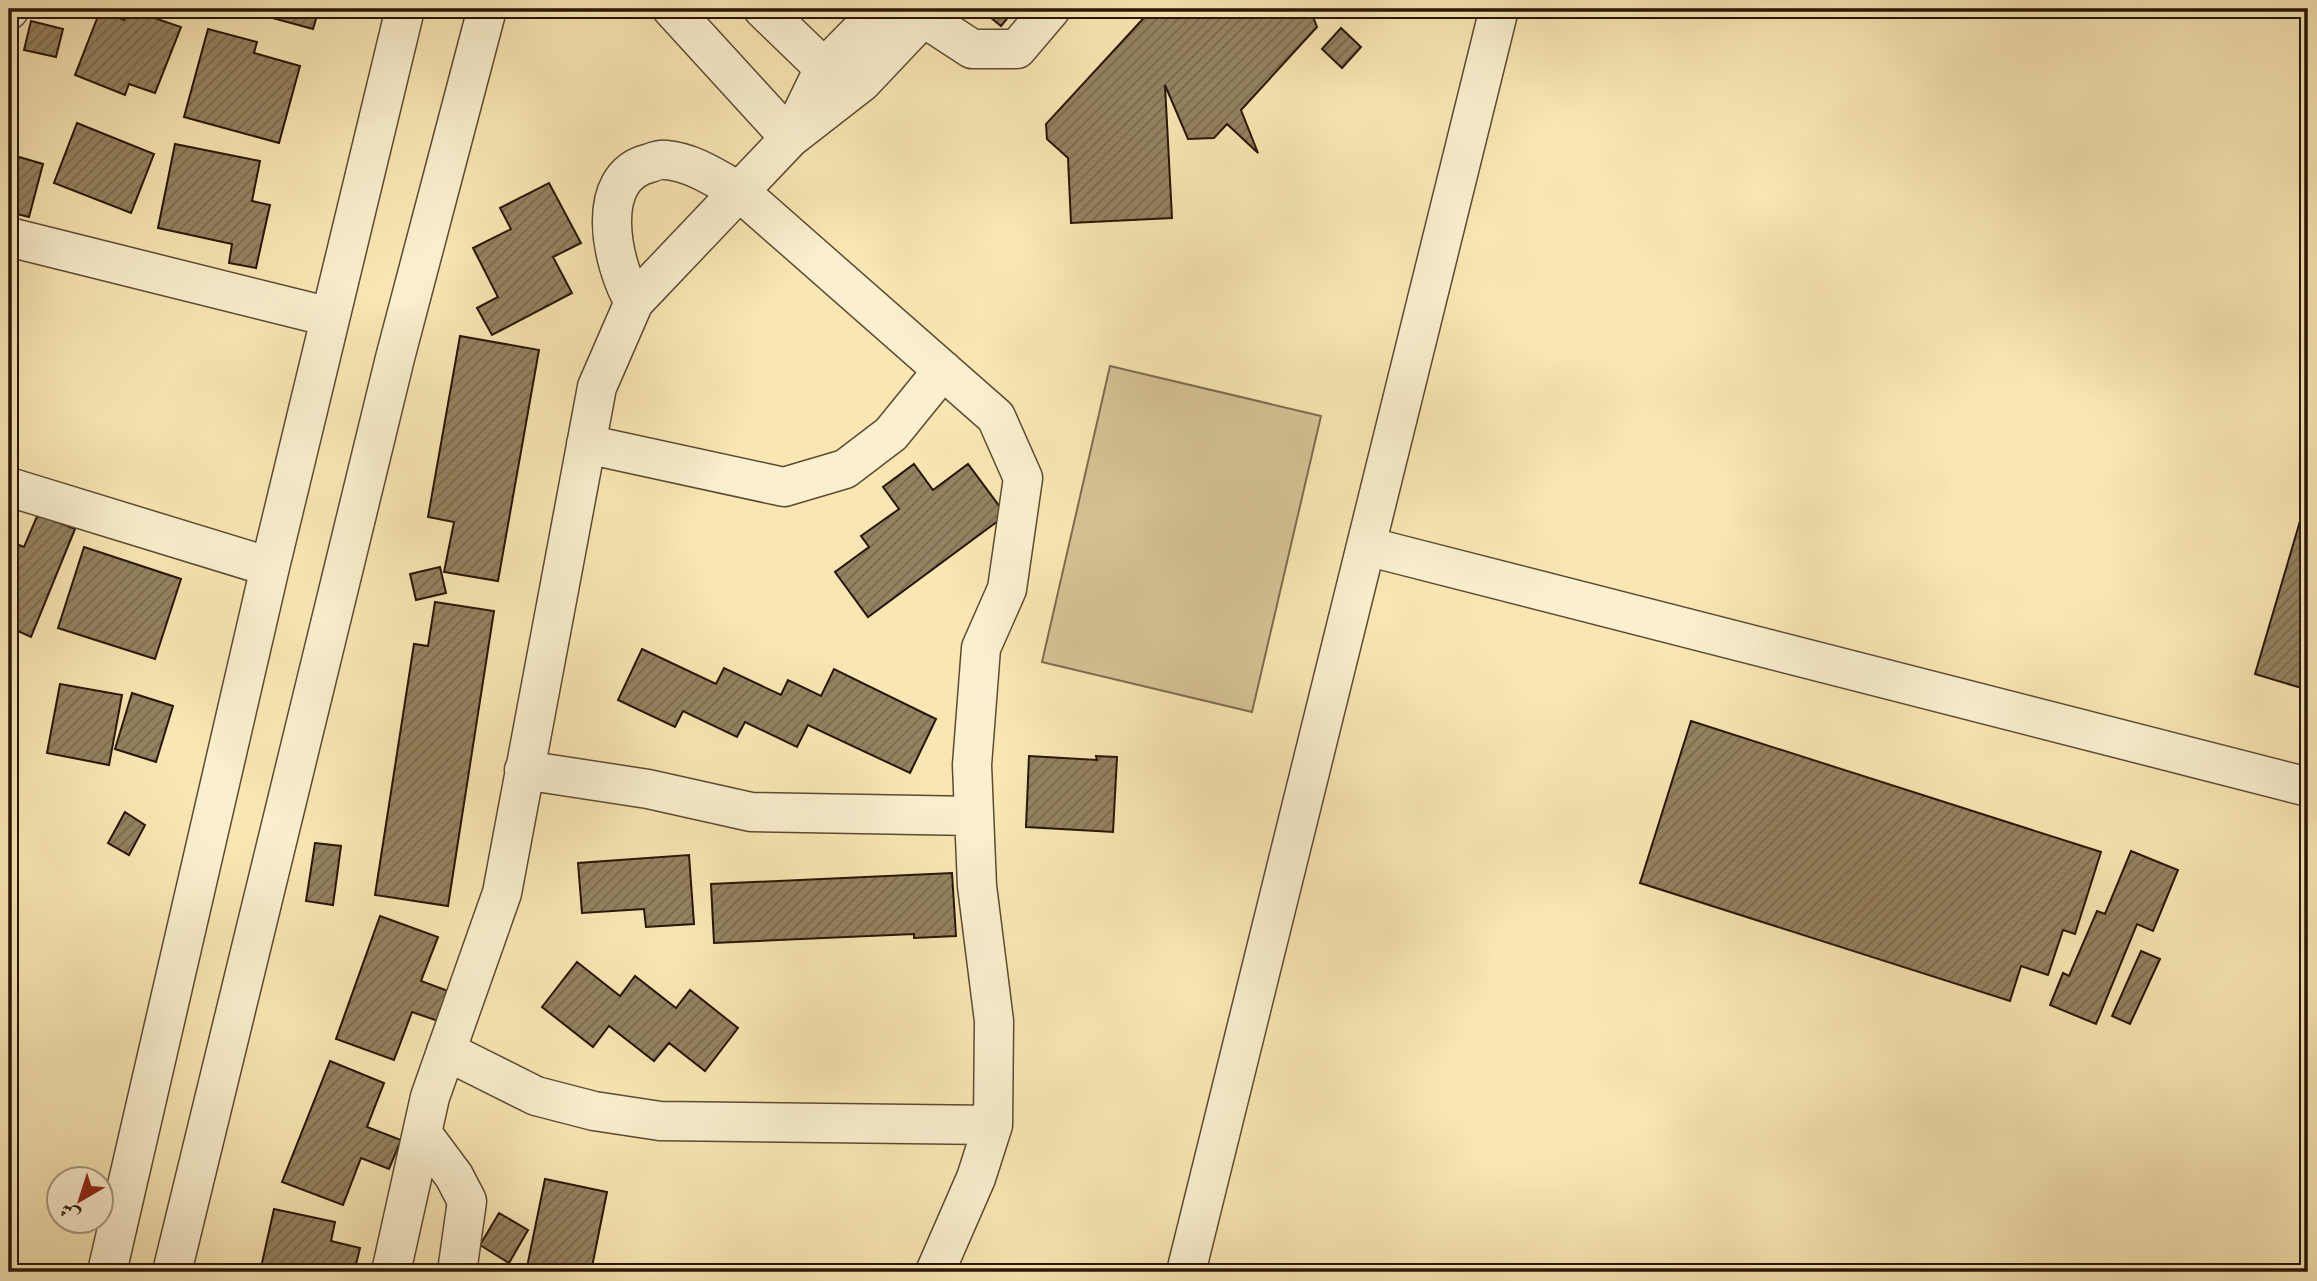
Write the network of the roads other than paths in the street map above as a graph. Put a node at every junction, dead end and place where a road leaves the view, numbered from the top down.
1 (405, 9) edge
2 (487, 9) edge
3 (673, 9) edge
4 (763, 9) edge
5 (881, 9) edge
6 (1051, 9) edge
7 (1499, 9) edge
8 (927, 13) edge
9 (824, 68) junction
10 (790, 138) junction
11 (740, 191) junction
12 (9, 237) edge
13 (635, 302) junction
14 (330, 317) junction
15 (943, 370) junction
16 (586, 444) junction
17 (9, 486) edge
18 (1366, 546) junction
19 (270, 567) junction
20 (524, 771) junction
21 (2308, 787) edge
22 (974, 816) junction
23 (446, 1051) junction
24 (993, 1125) junction
25 (422, 1133) junction
26 (107, 1272) edge
27 (172, 1272) edge
28 (391, 1272) edge
29 (457, 1272) edge
30 (935, 1272) edge
31 (1186, 1272) edge

1 - 14 street
2 - 27 street
3 - 10 street
4 - 9 street
5 - 9 street
6 - 8 street
7 - 18 street
8 - 10 street
9 - 10 street
10 - 11 street
11 - 13 street
11 - 13 street
11 - 15 street
12 - 14 street
13 - 16 street
14 - 19 street
15 - 16 street
15 - 22 street
16 - 20 street
17 - 19 street
18 - 21 street
18 - 31 street
19 - 26 street
20 - 22 street
20 - 23 street
22 - 24 street
23 - 24 street
23 - 25 street
24 - 30 street
25 - 28 street
25 - 29 street

